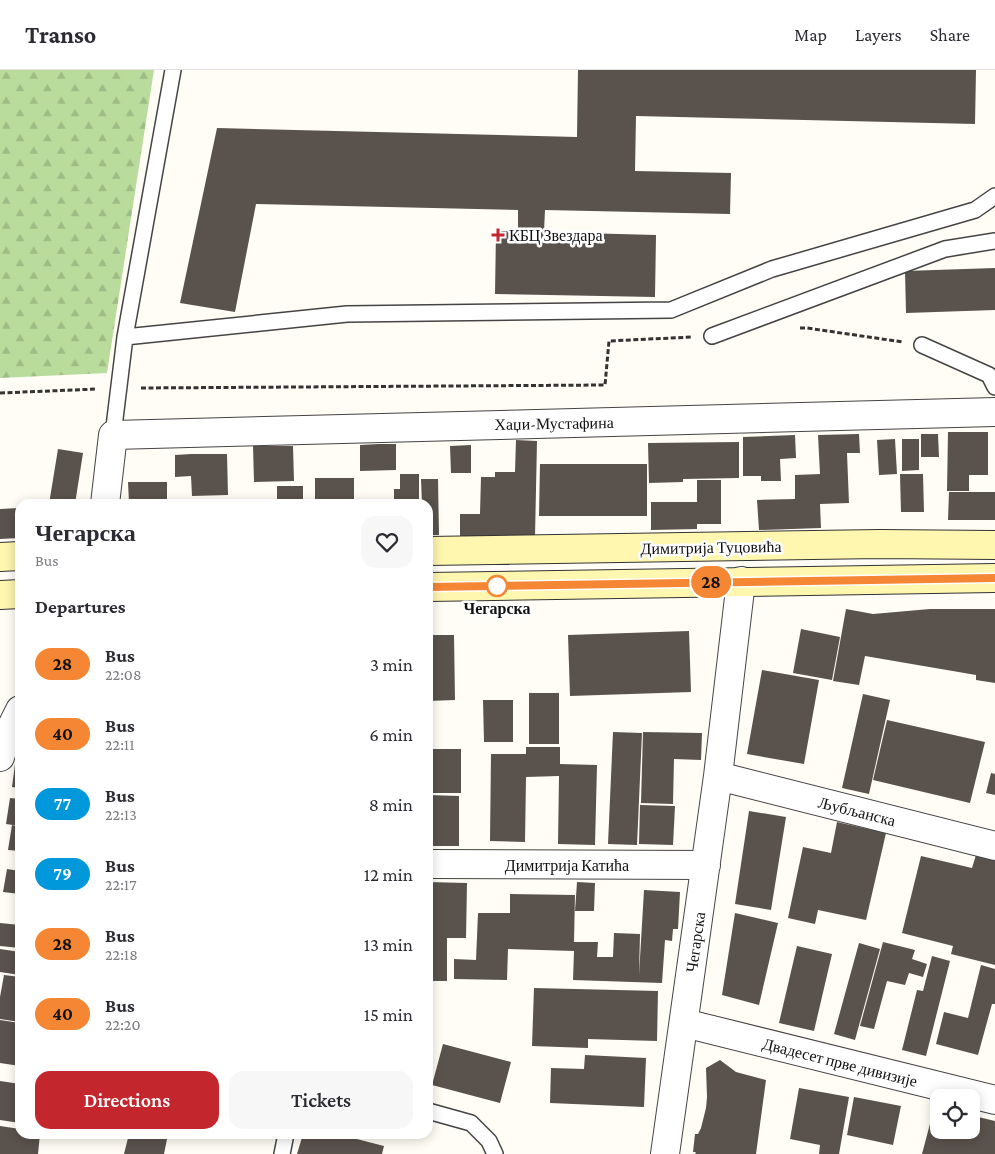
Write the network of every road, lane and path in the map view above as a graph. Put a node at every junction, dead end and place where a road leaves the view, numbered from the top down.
1 (172, 70) edge
2 (995, 196) edge
3 (995, 241) edge
4 (797, 328) dead end
5 (712, 336) joint
6 (125, 337) junction
7 (922, 346) joint
8 (995, 387) edge
9 (119, 389) junction
10 (0, 393) edge
11 (995, 412) edge
12 (113, 435) junction
13 (106, 499) edge
14 (995, 545) edge
15 (433, 551) edge
16 (15, 556) edge
17 (0, 557) edge
18 (995, 578) edge
19 (742, 581) junction
20 (433, 587) edge
21 (15, 594) edge
22 (0, 595) edge
23 (15, 720) edge
24 (0, 757) edge
25 (718, 776) junction
26 (995, 846) edge
27 (433, 864) edge
28 (706, 866) junction
29 (684, 1023) junction
30 (995, 1100) edge
31 (433, 1112) edge
32 (285, 1139) edge
33 (282, 1154) edge
34 (495, 1154) edge
35 (665, 1154) edge

1 - 6 lane
2 - 6 lane
3 - 5 lane
4 - 7 path
5 - 9 path
6 - 9 lane
7 - 8 lane
9 - 10 path
9 - 12 lane
11 - 12 street, Хаџи-Мустафина
12 - 13 street
14 - 15 main road, Димитрија Туцовића
16 - 17 main road
18 - 19 main road
19 - 20 main road
19 - 25 street, Чегарска
21 - 22 main road
23 - 24 street
25 - 26 street, Љубљанска
25 - 28 street, Чегарска
27 - 28 street, Димитрија Катића
28 - 29 street, Чегарска
29 - 30 street, Двадесет прве дивизије
29 - 35 street, Чегарска
31 - 34 lane
32 - 33 lane

